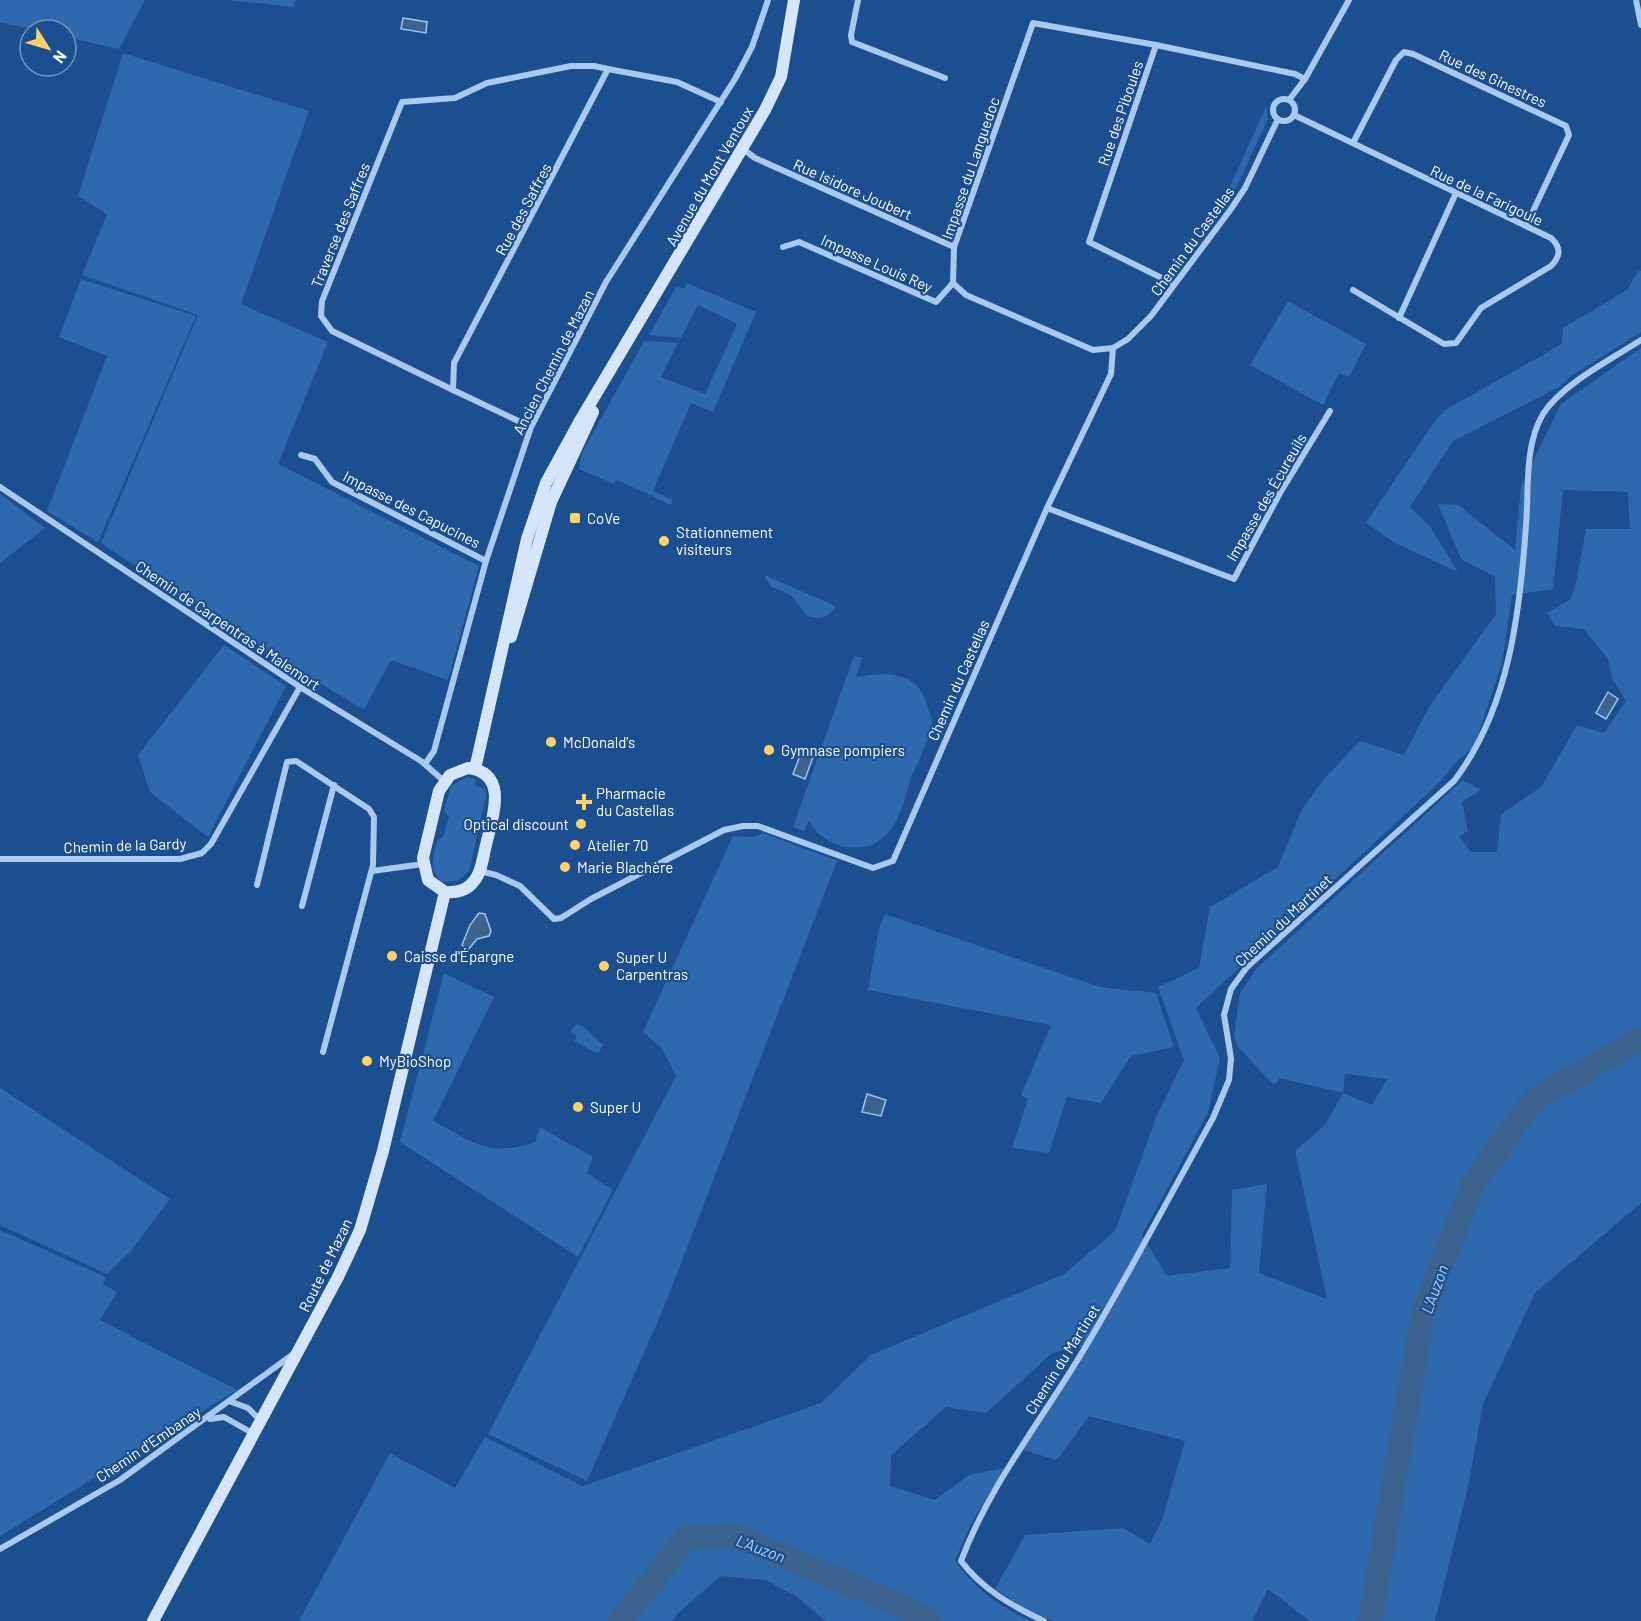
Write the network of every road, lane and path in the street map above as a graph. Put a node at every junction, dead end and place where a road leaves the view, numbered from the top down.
1 (768, 0) edge
2 (794, 0) edge
3 (858, 0) edge
4 (1349, 0) edge
5 (1636, 0) edge
6 (1641, 25) edge
7 (1156, 45) junction
8 (608, 69) junction
9 (945, 78) dead end
10 (1305, 79) junction
11 (1289, 100) junction
12 (721, 102) junction
13 (1294, 115) junction
14 (1278, 119) junction
15 (1353, 143) junction
16 (743, 149) junction
17 (1456, 193) junction
18 (1526, 226) junction
19 (783, 247) dead end
20 (954, 247) junction
21 (953, 283) junction
22 (1174, 284) junction
23 (1353, 290) dead end
24 (1399, 318) junction
25 (1641, 340) edge
26 (1113, 348) junction
27 (453, 390) junction
28 (1330, 411) dead end
29 (531, 427) junction
30 (301, 455) dead end
31 (0, 487) edge
32 (1047, 508) junction
33 (486, 561) junction
34 (300, 687) junction
35 (425, 764) junction
36 (475, 769) junction
37 (444, 781) junction
38 (334, 785) junction
39 (0, 859) edge
40 (423, 864) junction
41 (372, 871) junction
42 (479, 871) junction
43 (257, 885) dead end
44 (445, 892) junction
45 (302, 906) dead end
46 (323, 1052) dead end
47 (301, 1346) junction
48 (230, 1401) junction
49 (206, 1420) junction
50 (257, 1429) junction
51 (0, 1549) edge
52 (153, 1621) edge
53 (1044, 1621) edge

1 - 12 street, Ancien Chemin de Mazan
2 - 16 main road, Avenue du Mont Ventoux
3 - 9 street
4 - 10 street
5 - 6 street
7 - 10 street, Rue des Piboules
7 - 20 street, Impasse du Languedoc
7 - 22 street, Rue des Piboules
8 - 12 street
8 - 27 street, Rue des Saffres
8 - 27 street, Traverse des Saffres
10 - 11 street
11 - 13 street
11 - 14 street
12 - 29 street, Ancien Chemin de Mazan
13 - 14 street
13 - 15 street, Rue de la Farigoule
14 - 22 street, Chemin du Castellas
15 - 17 street, Rue de la Farigoule
15 - 18 street, Rue des Ginestres
16 - 20 street, Rue Isidore Joubert
16 - 36 main road, Avenue du Mont Ventoux
17 - 18 street, Rue de la Farigoule
17 - 24 street
18 - 24 street, Rue de la Farigoule
19 - 21 street, Impasse Louis Rey
20 - 21 street, Impasse du Languedoc
21 - 26 street
22 - 26 street, Chemin du Castellas
23 - 24 street, Rue de la Farigoule
25 - 53 street, Chemin du Martinet
26 - 32 street, Chemin du Castellas
27 - 29 street
28 - 32 street, Impasse des Écureuils
29 - 33 street, Ancien Chemin de Mazan
30 - 33 street, Impasse des Capucines
31 - 34 street, Chemin de Carpentras à Malemort
32 - 42 street, Chemin du Castellas
33 - 35 street, Ancien Chemin de Mazan
34 - 35 street, Chemin de Carpentras à Malemort
34 - 39 street, Chemin de la Gardy
35 - 37 street, Chemin de Carpentras à Malemort
36 - 37 main road
36 - 42 main road
37 - 40 main road
38 - 41 street
38 - 43 street
38 - 45 street
40 - 41 street
40 - 44 main road
41 - 46 street
42 - 44 main road
44 - 47 main road, Route de Mazan
47 - 48 street, Chemin d'Embanay
47 - 50 main road, Route de Mazan
48 - 49 street, Chemin d'Embanay
48 - 50 street
49 - 50 street
49 - 51 street, Chemin d'Embanay
50 - 52 main road, Route de Mazan

